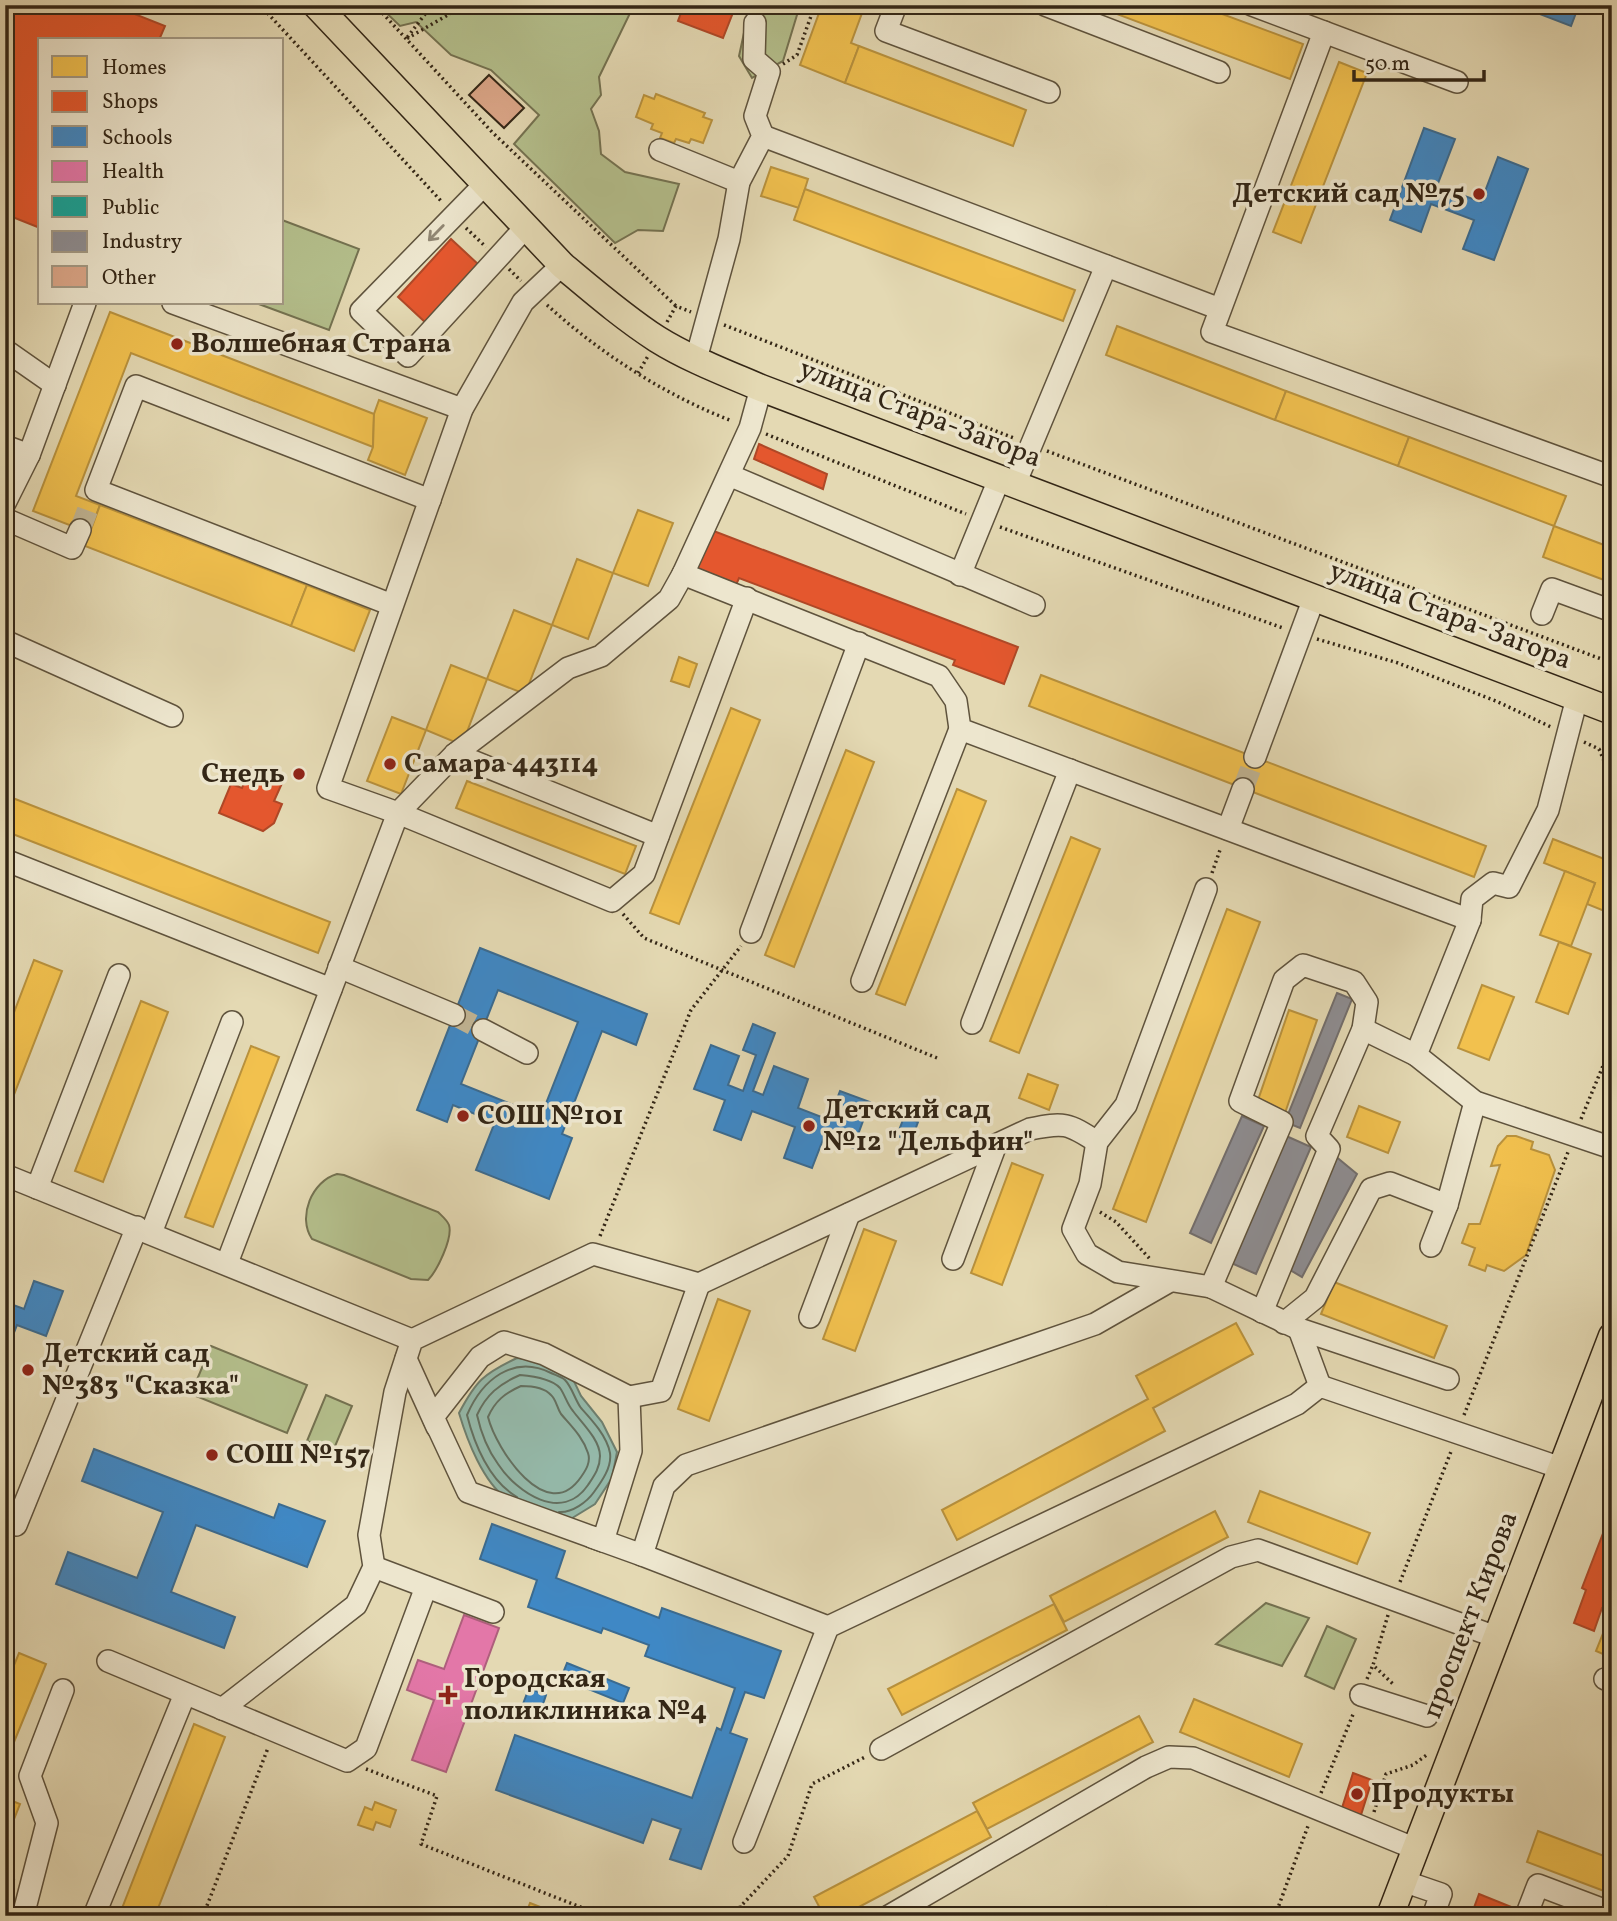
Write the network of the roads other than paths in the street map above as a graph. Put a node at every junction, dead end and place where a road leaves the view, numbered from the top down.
1 (316, 5) edge
2 (895, 5) edge
3 (1045, 5) edge
4 (1252, 5) edge
5 (755, 23) dead end
6 (1324, 32) junction
7 (1219, 72) dead end
8 (1457, 82) dead end
9 (1049, 92) dead end
10 (763, 136) junction
11 (660, 150) dead end
12 (739, 182) junction
13 (484, 185) junction
14 (525, 228) junction
15 (562, 265) junction
16 (1106, 266) junction
17 (85, 304) edge
18 (176, 304) edge
19 (1220, 309) junction
20 (5, 349) edge
21 (696, 359) junction
22 (55, 385) junction
23 (761, 388) junction
24 (462, 409) junction
25 (5, 446) edge
26 (29, 455) junction
27 (729, 475) junction
28 (1612, 477) edge
29 (1007, 480) junction
30 (430, 500) junction
31 (5, 503) edge
32 (5, 519) edge
33 (80, 530) tunnel mouth
34 (683, 574) junction
35 (960, 575) junction
36 (747, 598) junction
37 (1314, 598) junction
38 (393, 605) junction
39 (1034, 605) dead end
40 (1612, 611) edge
41 (1542, 614) dead end
42 (5, 641) edge
43 (859, 643) junction
44 (1577, 698) junction
45 (1612, 711) edge
46 (172, 716) dead end
47 (960, 729) junction
48 (454, 754) junction
49 (1255, 757) tunnel mouth
50 (1070, 770) junction
51 (1243, 789) tunnel mouth
52 (398, 813) junction
53 (1228, 829) junction
54 (659, 836) junction
55 (5, 860) edge
56 (1206, 888) road end
57 (1470, 920) junction
58 (751, 932) road end
59 (340, 967) junction
60 (119, 975) dead end
61 (862, 981) dead end
62 (331, 989) junction
63 (454, 1015) tunnel mouth
64 (232, 1022) dead end
65 (972, 1023) dead end
66 (1363, 1029) junction
67 (483, 1030) tunnel mouth
68 (527, 1053) dead end
69 (1416, 1055) junction
70 (1475, 1102) junction
71 (1097, 1142) junction
72 (995, 1147) junction
73 (1612, 1148) edge
74 (5, 1175) edge
75 (37, 1188) junction
76 (1447, 1205) junction
77 (849, 1213) junction
78 (144, 1230) junction
79 (1431, 1246) dead end
80 (953, 1259) dead end
81 (227, 1263) junction
82 (1170, 1281) junction
83 (699, 1284) junction
84 (1212, 1287) junction
85 (1262, 1312) junction
86 (810, 1317) dead end
87 (1291, 1326) junction
88 (1611, 1342) edge
89 (409, 1349) junction
90 (1448, 1379) dead end
91 (1320, 1386) junction
92 (629, 1397) junction
93 (433, 1417) junction
94 (1561, 1468) junction
95 (16, 1525) dead end
96 (603, 1541) junction
97 (642, 1555) junction
98 (374, 1567) junction
99 (426, 1587) junction
100 (493, 1612) dead end
101 (828, 1627) junction
102 (1496, 1637) junction
103 (108, 1661) dead end
104 (63, 1689) dead end
105 (185, 1694) junction
106 (1361, 1695) dead end
107 (222, 1709) junction
108 (1427, 1716) dead end
109 (881, 1749) road end
110 (744, 1842) dead end
111 (1416, 1849) junction
112 (1403, 1881) junction
113 (1612, 1913) edge
114 (23, 1916) edge
115 (94, 1916) edge
116 (889, 1916) edge
117 (1390, 1916) edge
118 (1433, 1916) edge
119 (1526, 1916) edge

1 - 13 main road, улица Стара-Загора
2 - 9 street
3 - 7 street
4 - 6 street
5 - 10 street
6 - 8 street
6 - 19 street
10 - 12 street
10 - 16 street
11 - 12 street
12 - 21 street
13 - 14 main road, улица Стара-Загора
13 -> 14 street
14 - 15 main road, улица Стара-Загора
15 - 21 main road, улица Стара-Загора
15 - 24 street
16 - 19 street
16 - 29 street
17 - 22 street
18 - 24 street
19 - 28 street
20 - 22 street
21 - 23 main road, улица Стара-Загора
22 - 26 street
23 - 27 street
23 - 29 main road, улица Стара-Загора
24 - 30 street
25 - 26 street
26 - 31 street
27 - 34 street
27 - 35 street
29 - 35 street
29 - 37 main road, улица Стара-Загора
30 - 38 street
30 - 38 street
32 - 33 street
34 - 36 street
34 - 48 street
35 - 39 street
36 - 43 street
36 - 54 street
37 - 44 main road, улица Стара-Загора
37 - 49 street
38 - 52 street
40 - 41 street
42 - 46 street
43 - 47 street
43 - 58 street
44 - 45 main road, улица Стара-Загора
44 - 57 street
47 - 50 street
47 - 61 street
48 - 52 street
48 - 54 street
50 - 53 street
50 - 65 street
51 - 53 street
52 - 54 street
52 - 59 street
53 - 57 street
55 - 62 street
56 - 71 street
57 - 69 street
59 - 62 street
59 - 63 street
60 - 75 street
62 - 81 street
64 - 78 street
66 - 69 street
66 - 84 street
66 - 85 street
67 - 68 street
69 - 70 street
70 - 73 street
70 - 76 street
71 - 72 street
71 - 82 street
72 - 77 street
72 - 80 street
74 - 75 street
75 - 78 street
76 - 79 street
76 - 87 street
77 - 83 street
77 - 86 street
78 - 81 street
78 - 95 street
81 - 89 street
82 - 84 street
82 - 97 street
83 - 89 street
83 - 92 street
84 - 85 street
85 - 87 street
87 - 90 street
87 - 91 street
88 - 94 main road, проспект Кирова
89 - 93 street
89 - 98 street
91 - 94 street
91 - 101 street
92 - 93 street
92 - 96 street
93 - 96 street
94 - 102 main road, проспект Кирова
96 - 97 street
97 - 101 street
98 - 99 street
98 - 107 street
99 - 100 street
99 - 107 street
101 - 110 street
102 - 109 street
102 - 111 main road, проспект Кирова
103 - 105 street
104 - 114 street
105 - 107 street
105 - 115 street
106 - 108 street
111 - 112 main road, проспект Кирова
111 - 116 street
112 - 117 main road, проспект Кирова
112 - 118 street
113 - 119 street

